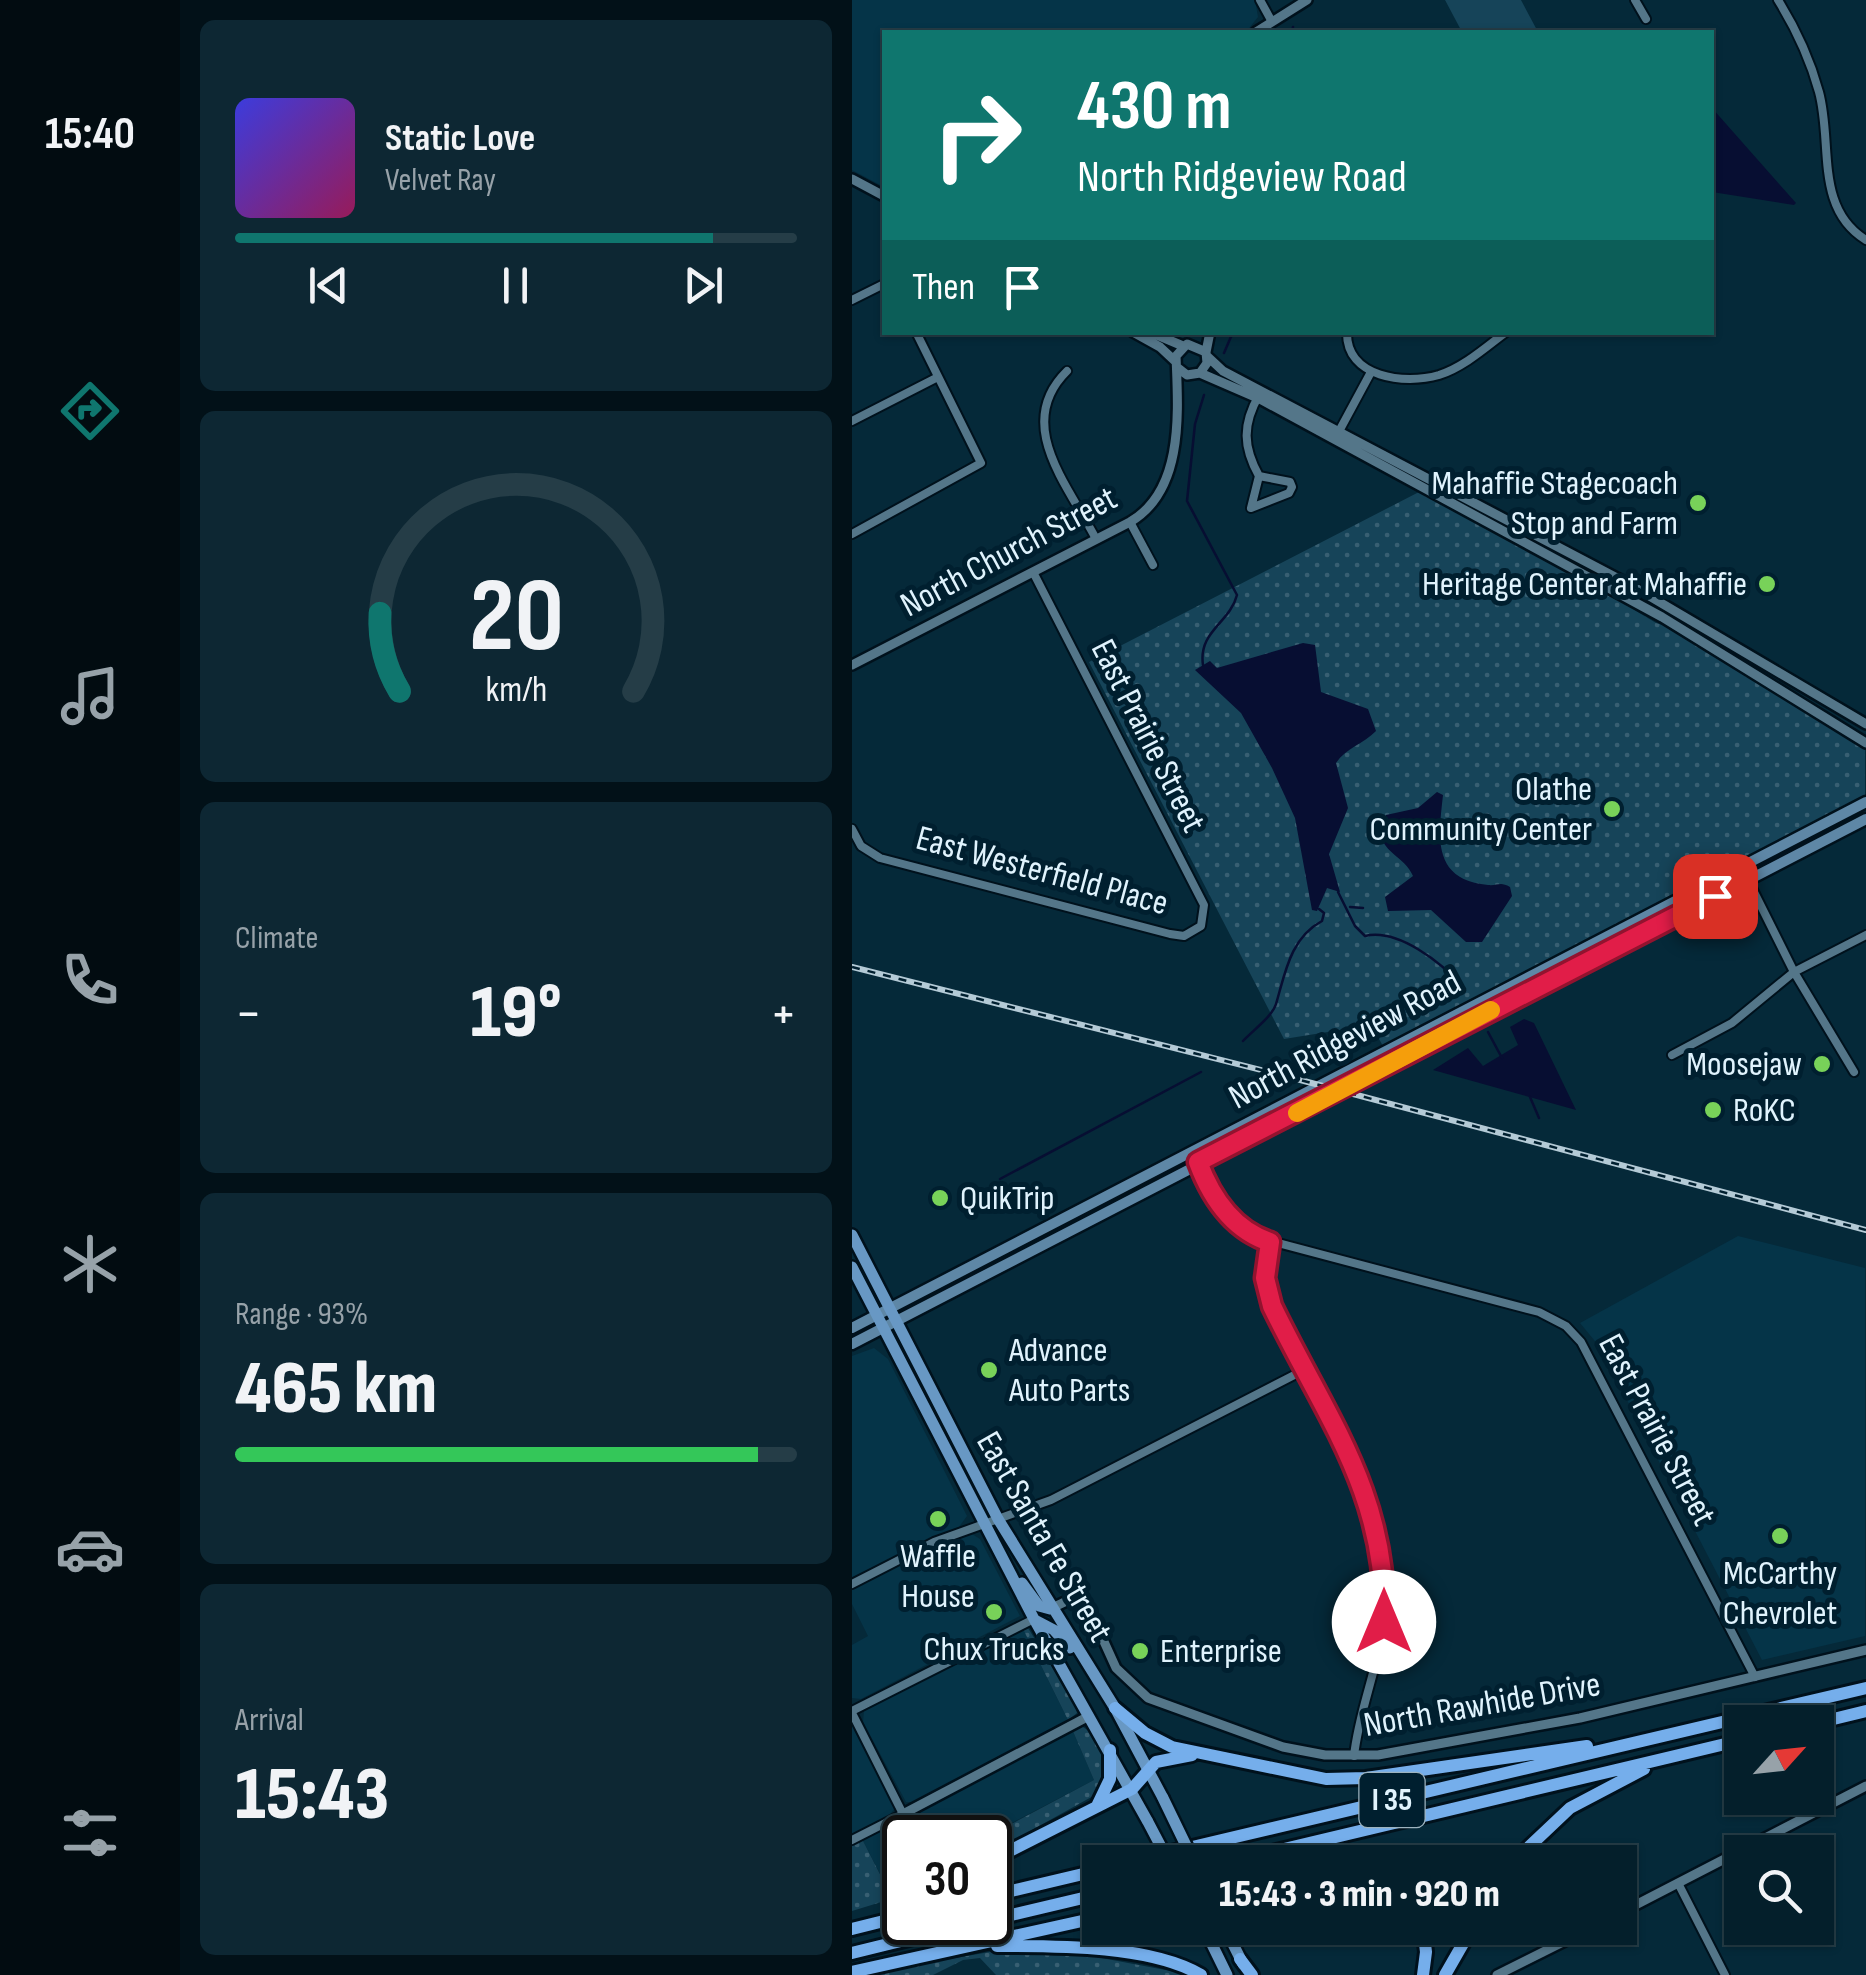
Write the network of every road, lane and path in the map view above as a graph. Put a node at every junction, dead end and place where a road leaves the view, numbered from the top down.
1 (1260, 0) edge
2 (1307, 0) edge
3 (1635, 0) edge
4 (1778, 0) edge
5 (1646, 19) dead end
6 (1271, 20) junction
7 (1258, 30) edge
8 (852, 178) edge
9 (882, 195) edge
10 (1866, 240) edge
11 (882, 285) edge
12 (852, 300) edge
13 (917, 335) edge
14 (1138, 335) edge
15 (1158, 335) edge
16 (1195, 335) edge
17 (1210, 335) edge
18 (1347, 335) edge
19 (1501, 335) edge
20 (1185, 345) junction
21 (1207, 355) junction
22 (1177, 365) junction
23 (1066, 371) dead end
24 (1371, 372) junction
25 (1197, 374) junction
26 (938, 377) junction
27 (1259, 394) junction
28 (1176, 407) junction
29 (852, 421) edge
30 (1337, 436) junction
31 (1260, 476) junction
32 (1130, 522) junction
33 (852, 534) edge
34 (1096, 539) junction
35 (1153, 566) dead end
36 (1033, 572) junction
37 (852, 665) edge
38 (1866, 724) edge
39 (1866, 743) edge
40 (1866, 802) edge
41 (1866, 819) edge
42 (852, 829) edge
43 (1740, 866) junction
44 (1748, 880) junction
45 (1201, 926) joint
46 (1866, 935) edge
47 (1794, 972) junction
48 (1672, 1055) dead end
49 (1854, 1072) dead end
50 (1195, 1157) junction
51 (852, 1235) edge
52 (1270, 1242) junction
53 (852, 1267) edge
54 (893, 1315) junction
55 (880, 1322) junction
56 (852, 1328) edge
57 (852, 1344) edge
58 (1304, 1370) junction
59 (998, 1520) junction
60 (984, 1525) junction
61 (1009, 1572) junction
62 (852, 1584) edge
63 (1050, 1609) junction
64 (1034, 1619) junction
65 (1866, 1650) edge
66 (1078, 1653) junction
67 (1754, 1677) junction
68 (1866, 1688) edge
69 (1114, 1708) junction
70 (1866, 1711) edge
71 (852, 1712) edge
72 (1089, 1716) junction
73 (1834, 1718) edge
74 (1654, 1738) junction
75 (1724, 1744) edge
76 (1110, 1750) junction
77 (1197, 1754) junction
78 (1354, 1756) junction
79 (1665, 1759) junction
80 (1148, 1770) junction
81 (1866, 1786) edge
82 (1132, 1790) junction
83 (1096, 1808) junction
84 (903, 1814) junction
85 (852, 1840) edge
86 (1161, 1845) edge
87 (1186, 1845) edge
88 (1202, 1845) edge
89 (1302, 1845) edge
90 (1531, 1845) edge
91 (1012, 1850) edge
92 (1082, 1874) edge
93 (1678, 1883) junction
94 (1012, 1891) edge
95 (1082, 1898) edge
96 (1637, 1904) edge
97 (1012, 1915) edge
98 (882, 1921) edge
99 (1082, 1921) edge
100 (852, 1928) edge
101 (1012, 1937) edge
102 (882, 1945) edge
103 (975, 1945) edge
104 (997, 1945) edge
105 (1212, 1945) edge
106 (1233, 1945) edge
107 (1422, 1945) edge
108 (1462, 1945) edge
109 (1557, 1945) edge
110 (852, 1952) edge
111 (1240, 1959) joint
112 (852, 1972) edge
113 (1200, 1975) edge
114 (1227, 1975) edge
115 (1250, 1975) edge
116 (1423, 1975) edge
117 (1445, 1975) edge
118 (1497, 1975) edge
119 (1726, 1975) edge

1 - 6 street
2 - 6 street
3 - 5 street
4 - 10 street
6 - 7 street
8 - 9 street
11 - 12 street
13 - 26 street
14 - 22 street
15 - 20 street
16 - 20 street
17 - 21 street, North Church Street
18 - 24 street
19 - 24 street
20 - 21 street
20 - 22 street
21 - 25 street, North Church Street
21 - 27 street
22 - 25 street
22 - 28 street, North Church Street
23 - 34 street
24 - 30 street
25 - 27 street
25 - 28 street, North Church Street
26 - 29 street
26 - 33 street
27 - 30 street
27 - 31 street
28 - 32 street, North Church Street
30 - 38 street
30 - 39 street
31 - 31 street
32 - 34 street, North Church Street
32 - 35 street
34 - 36 street, North Church Street
36 - 37 street, North Church Street
36 - 45 street, East Prairie Street
40 - 43 main road, North Ridgeview Road
41 - 44 main road, North Ridgeview Road
42 - 45 street, East Westerfield Place
43 - 44 street
43 - 50 main road, North Ridgeview Road
44 - 47 street
44 - 50 main road, North Ridgeview Road
46 - 47 street
47 - 48 street
47 - 49 street
50 - 52 street, East Prairie Street
50 - 54 main road, North Ridgeview Road
51 - 54 main road, East Santa Fe Street
52 - 58 street
52 - 67 street, East Prairie Street
53 - 55 main road, East Santa Fe Street
54 - 55 main road, North Ridgeview Road
54 - 59 main road, East Santa Fe Street
55 - 56 main road, North Ridgeview Road
55 - 57 main road, North Ridgeview Road
55 - 60 main road, East Santa Fe Street
58 - 59 street
58 - 78 street
59 - 60 street
59 - 63 main road, East Santa Fe Street
60 - 61 main road, East Santa Fe Street
60 - 62 street
61 - 63 main road
61 - 64 main road, East Santa Fe Street
63 - 66 main road, East Santa Fe Street
63 - 78 street, North Rawhide Drive
64 - 66 main road
64 - 71 street
64 - 72 main road, East Santa Fe Street
65 - 67 street, North Rawhide Drive
66 - 69 main road, East Santa Fe Street
67 - 78 street, North Rawhide Drive
68 - 74 highway, I 35
69 - 77 highway
69 - 80 main road, East Santa Fe Street
70 - 73 highway
71 - 84 street
72 - 76 main road, East Santa Fe Street
72 - 84 street
74 - 77 highway
74 - 88 highway, I 35
75 - 79 highway, I 35
76 - 82 main road, East Santa Fe Street
76 - 83 highway
77 - 80 highway
79 - 89 highway, I 35
79 - 90 highway
80 - 82 highway
80 - 87 main road, East Santa Fe Street, bridge
81 - 93 street
82 - 83 highway
82 - 86 main road, East Santa Fe Street, bridge
83 - 91 highway
84 - 85 street
92 - 94 highway
93 - 96 street
93 - 119 street
95 - 97 highway
98 - 100 highway
99 - 101 highway
102 - 110 highway
103 - 112 highway
104 - 113 highway
105 - 114 main road
106 - 111 main road
107 - 116 highway
108 - 117 highway
109 - 118 street
111 - 115 highway

